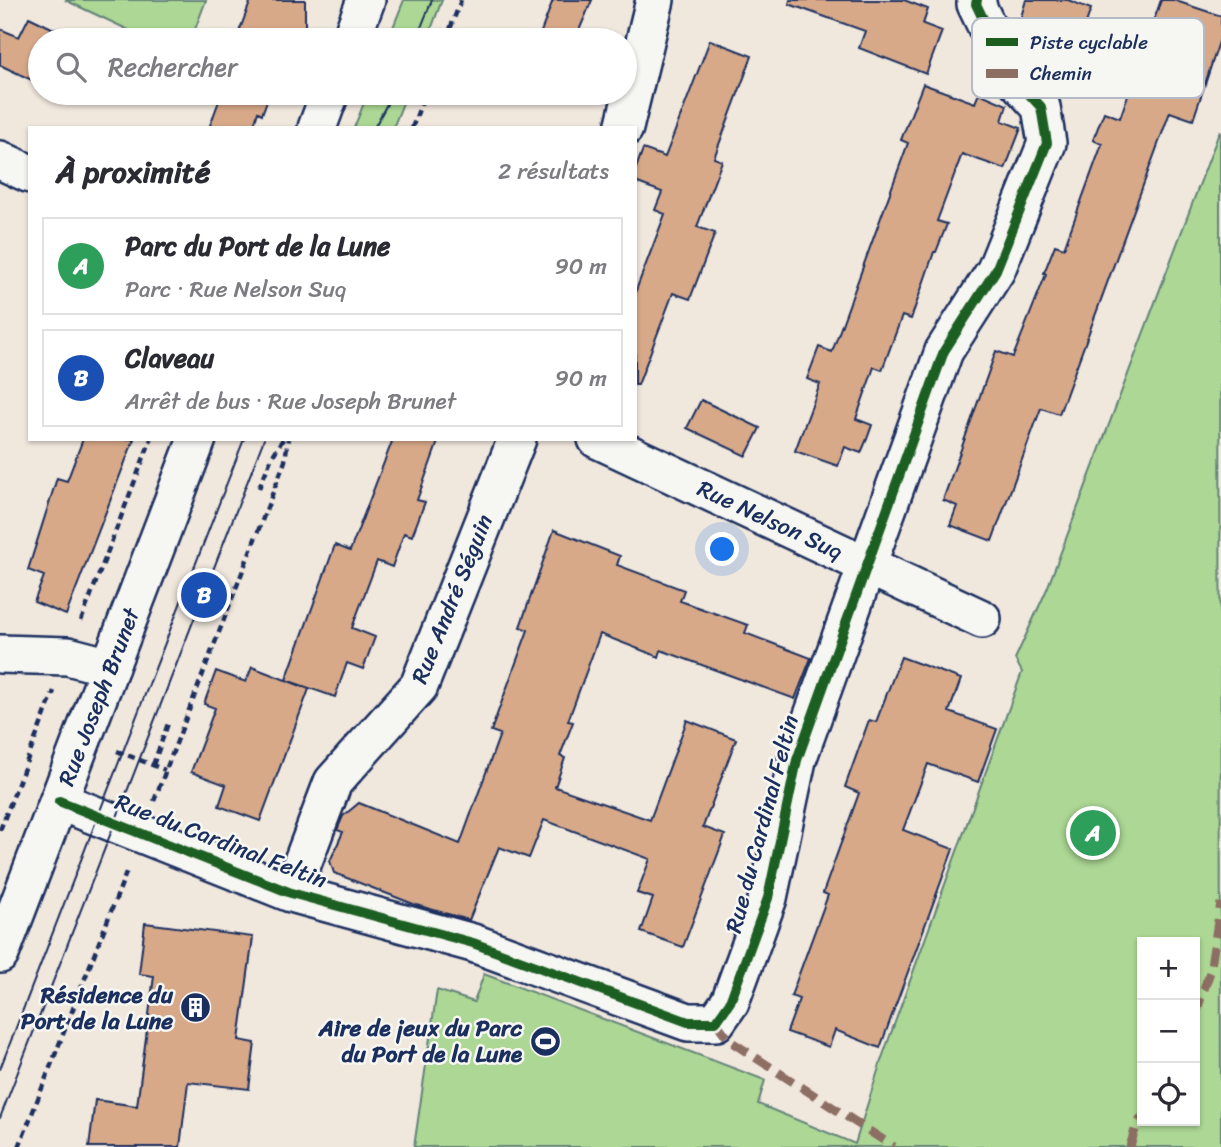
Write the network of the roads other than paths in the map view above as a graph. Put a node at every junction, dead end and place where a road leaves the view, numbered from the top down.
1 (366, 0) edge
2 (655, 0) edge
3 (977, 0) edge
4 (983, 18) edge
5 (356, 28) edge
6 (637, 74) edge
7 (1033, 98) edge
8 (326, 105) edge
9 (630, 105) edge
10 (318, 126) edge
11 (624, 126) edge
12 (0, 160) edge
13 (28, 172) edge
14 (197, 441) edge
15 (516, 441) edge
16 (601, 441) edge
17 (868, 566) junction
18 (982, 619) dead end
19 (0, 654) edge
20 (110, 667) junction
21 (59, 801) junction
22 (291, 893) junction
23 (0, 954) edge

1 - 5 street
2 - 6 street
3 - 4 street, Rue du Cardinal Feltin
7 - 17 street, Rue du Cardinal Feltin
8 - 10 street
9 - 11 street
12 - 13 street
14 - 20 street, Rue Joseph Brunet
15 - 22 street, Rue André Séguin
16 - 17 street, Rue Nelson Suq
17 - 18 street, Rue Nelson Suq
17 - 22 street, Rue du Cardinal Feltin
19 - 20 street
20 - 21 street, Rue Joseph Brunet
21 - 22 street, Rue du Cardinal Feltin
21 - 23 street, Rue Joseph Brunet

